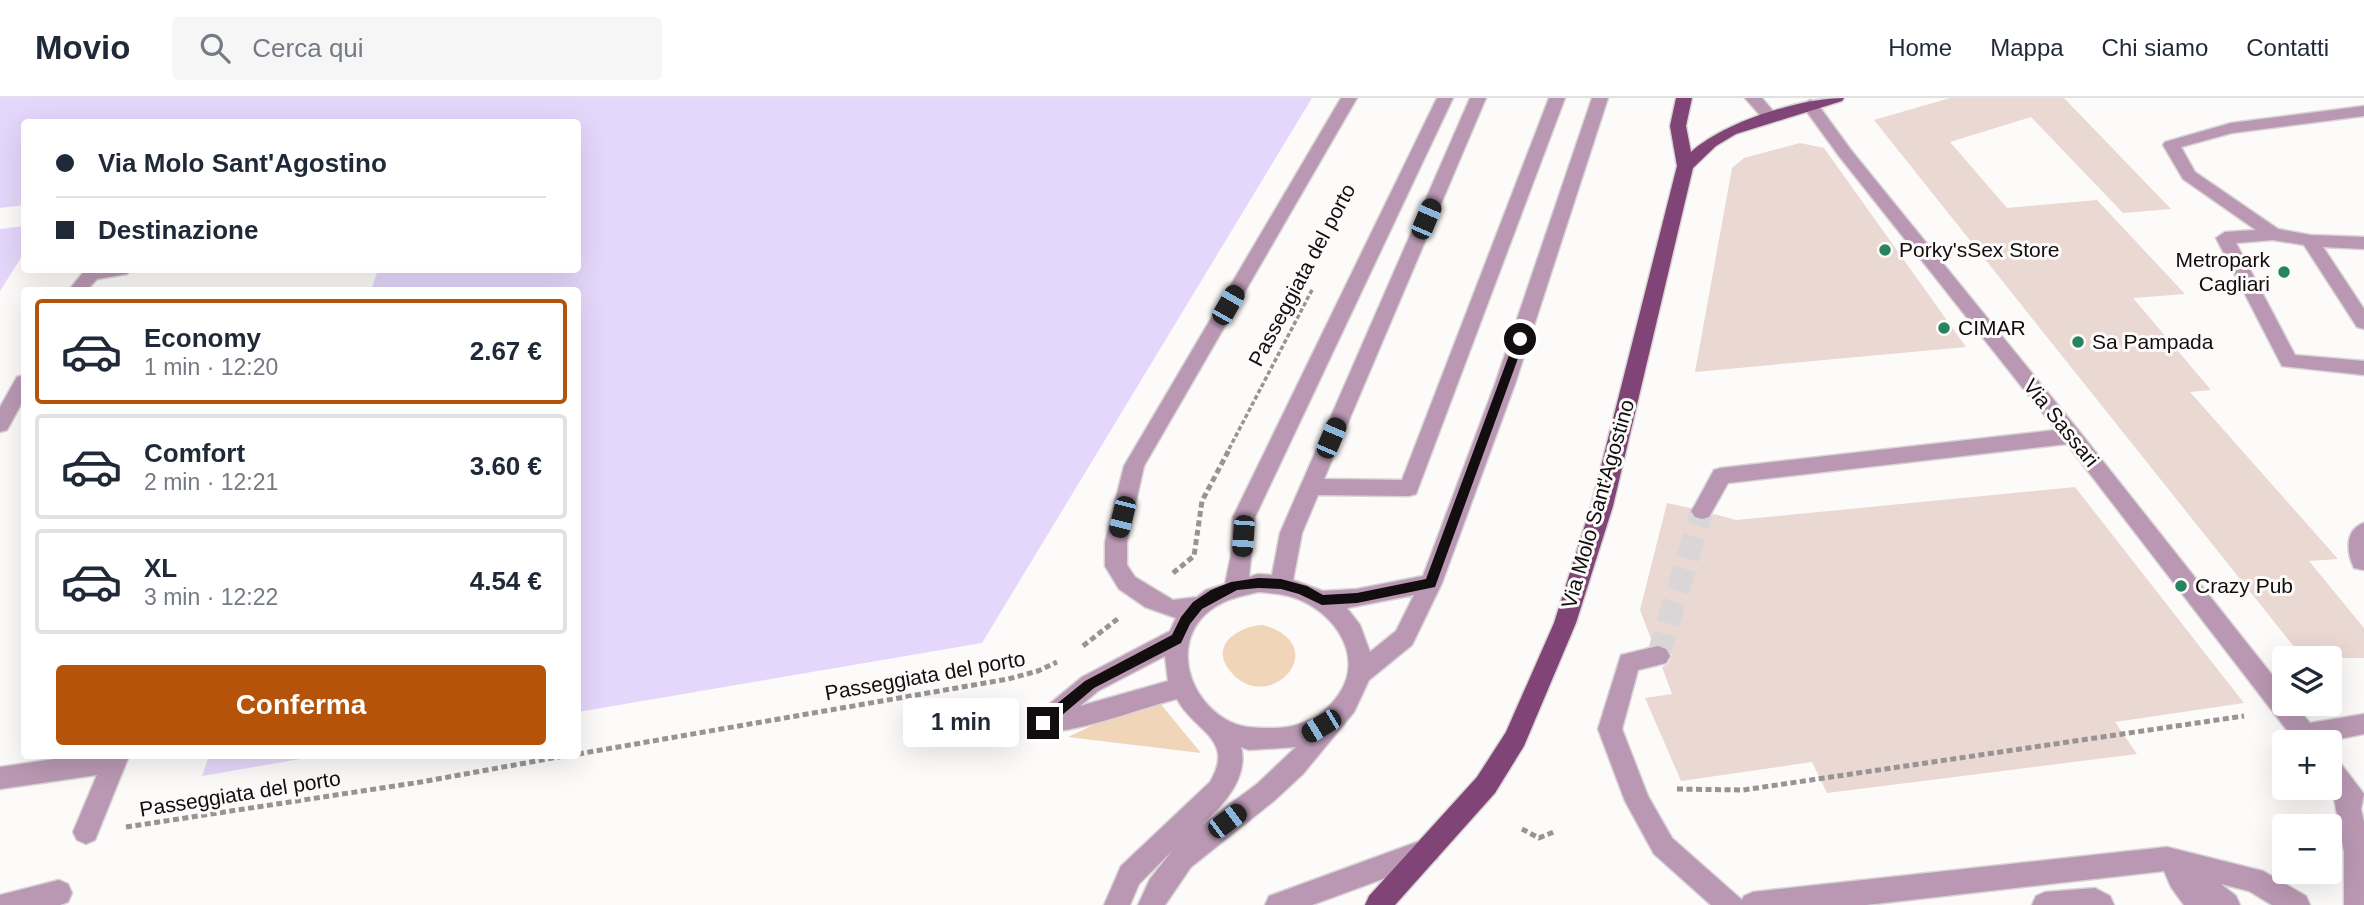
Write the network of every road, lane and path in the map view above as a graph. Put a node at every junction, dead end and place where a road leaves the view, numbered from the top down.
1 (1349, 98) edge
2 (1445, 98) edge
3 (1478, 98) edge
4 (1556, 98) edge
5 (1600, 98) edge
6 (1684, 98) edge
7 (1753, 98) edge
8 (1826, 100) edge
9 (2364, 111) edge
10 (1771, 118) junction
11 (1685, 166) junction
12 (2273, 234) junction
13 (2310, 241) junction
14 (2364, 243) edge
15 (98, 273) edge
16 (1320, 276) dead end
17 (80, 287) edge
18 (2364, 323) edge
19 (2364, 368) edge
20 (21, 387) edge
21 (0, 425) edge
22 (2071, 436) junction
23 (1310, 487) junction
24 (1702, 511) tunnel mouth
25 (2364, 531) edge
26 (2363, 565) edge
27 (1430, 583) junction
28 (1281, 584) junction
29 (1236, 586) junction
30 (1145, 596) junction
31 (1322, 600) junction
32 (1198, 606) junction
33 (1176, 639) junction
34 (1080, 648) dead end
35 (1658, 656) dead end
36 (1061, 660) dead end
37 (1360, 674) junction
38 (1180, 688) junction
39 (2272, 693) edge
40 (2272, 710) edge
41 (1334, 718) junction
42 (2364, 724) edge
43 (1220, 728) junction
44 (2341, 730) edge
45 (581, 753) edge
46 (116, 759) edge
47 (546, 759) edge
48 (0, 778) edge
49 (1677, 789) dead end
50 (2354, 789) edge
51 (2364, 813) edge
52 (1522, 830) dead end
53 (1556, 831) dead end
54 (86, 832) joint
55 (1428, 850) junction
56 (2167, 859) junction
57 (59, 894) dead end
58 (8, 905) edge
59 (1116, 905) edge
60 (1151, 905) edge
61 (1278, 905) edge
62 (1378, 905) edge
63 (1731, 905) edge
64 (1753, 905) edge
65 (2045, 905) edge
66 (2101, 905) edge
67 (2200, 905) edge
68 (2227, 905) edge
69 (2297, 905) edge
70 (2357, 905) edge

1 - 30 street
2 - 29 street
3 - 23 street
4 - 23 street
5 - 27 street
6 - 11 main road, Via Molo Sant'Agostino
7 - 10 street
8 - 10 main road
8 - 22 street, Via Sassari
9 - 12 street
10 - 11 main road
11 - 55 main road, Via Molo Sant'Agostino
12 - 13 street
12 - 19 street
13 - 14 street
13 - 18 street
15 - 17 street
16 - 30 path, Passeggiata del porto
20 - 21 street
22 - 24 street
22 - 39 street, Via Sassari
23 - 28 street
25 - 26 street
27 - 31 street
27 - 37 street
28 - 29 street
28 - 31 street
29 - 32 street
30 - 32 street
30 - 34 path, Passeggiata del porto
31 - 37 street
32 - 33 street
33 - 38 street
33 - 38 street
35 - 63 street
36 - 45 path, Passeggiata del porto
37 - 41 street
38 - 43 street
40 - 49 path
41 - 43 street
41 - 60 street
42 - 44 street
43 - 59 street
46 - 48 street
46 - 54 street
47 - 54 path, Passeggiata del porto
50 - 51 street
50 - 70 street
52 - 53 path
55 - 61 street
55 - 62 main road, Via Molo Sant'Agostino
56 - 64 street
56 - 67 street
56 - 68 street
56 - 69 street
57 - 58 street
65 - 66 street

